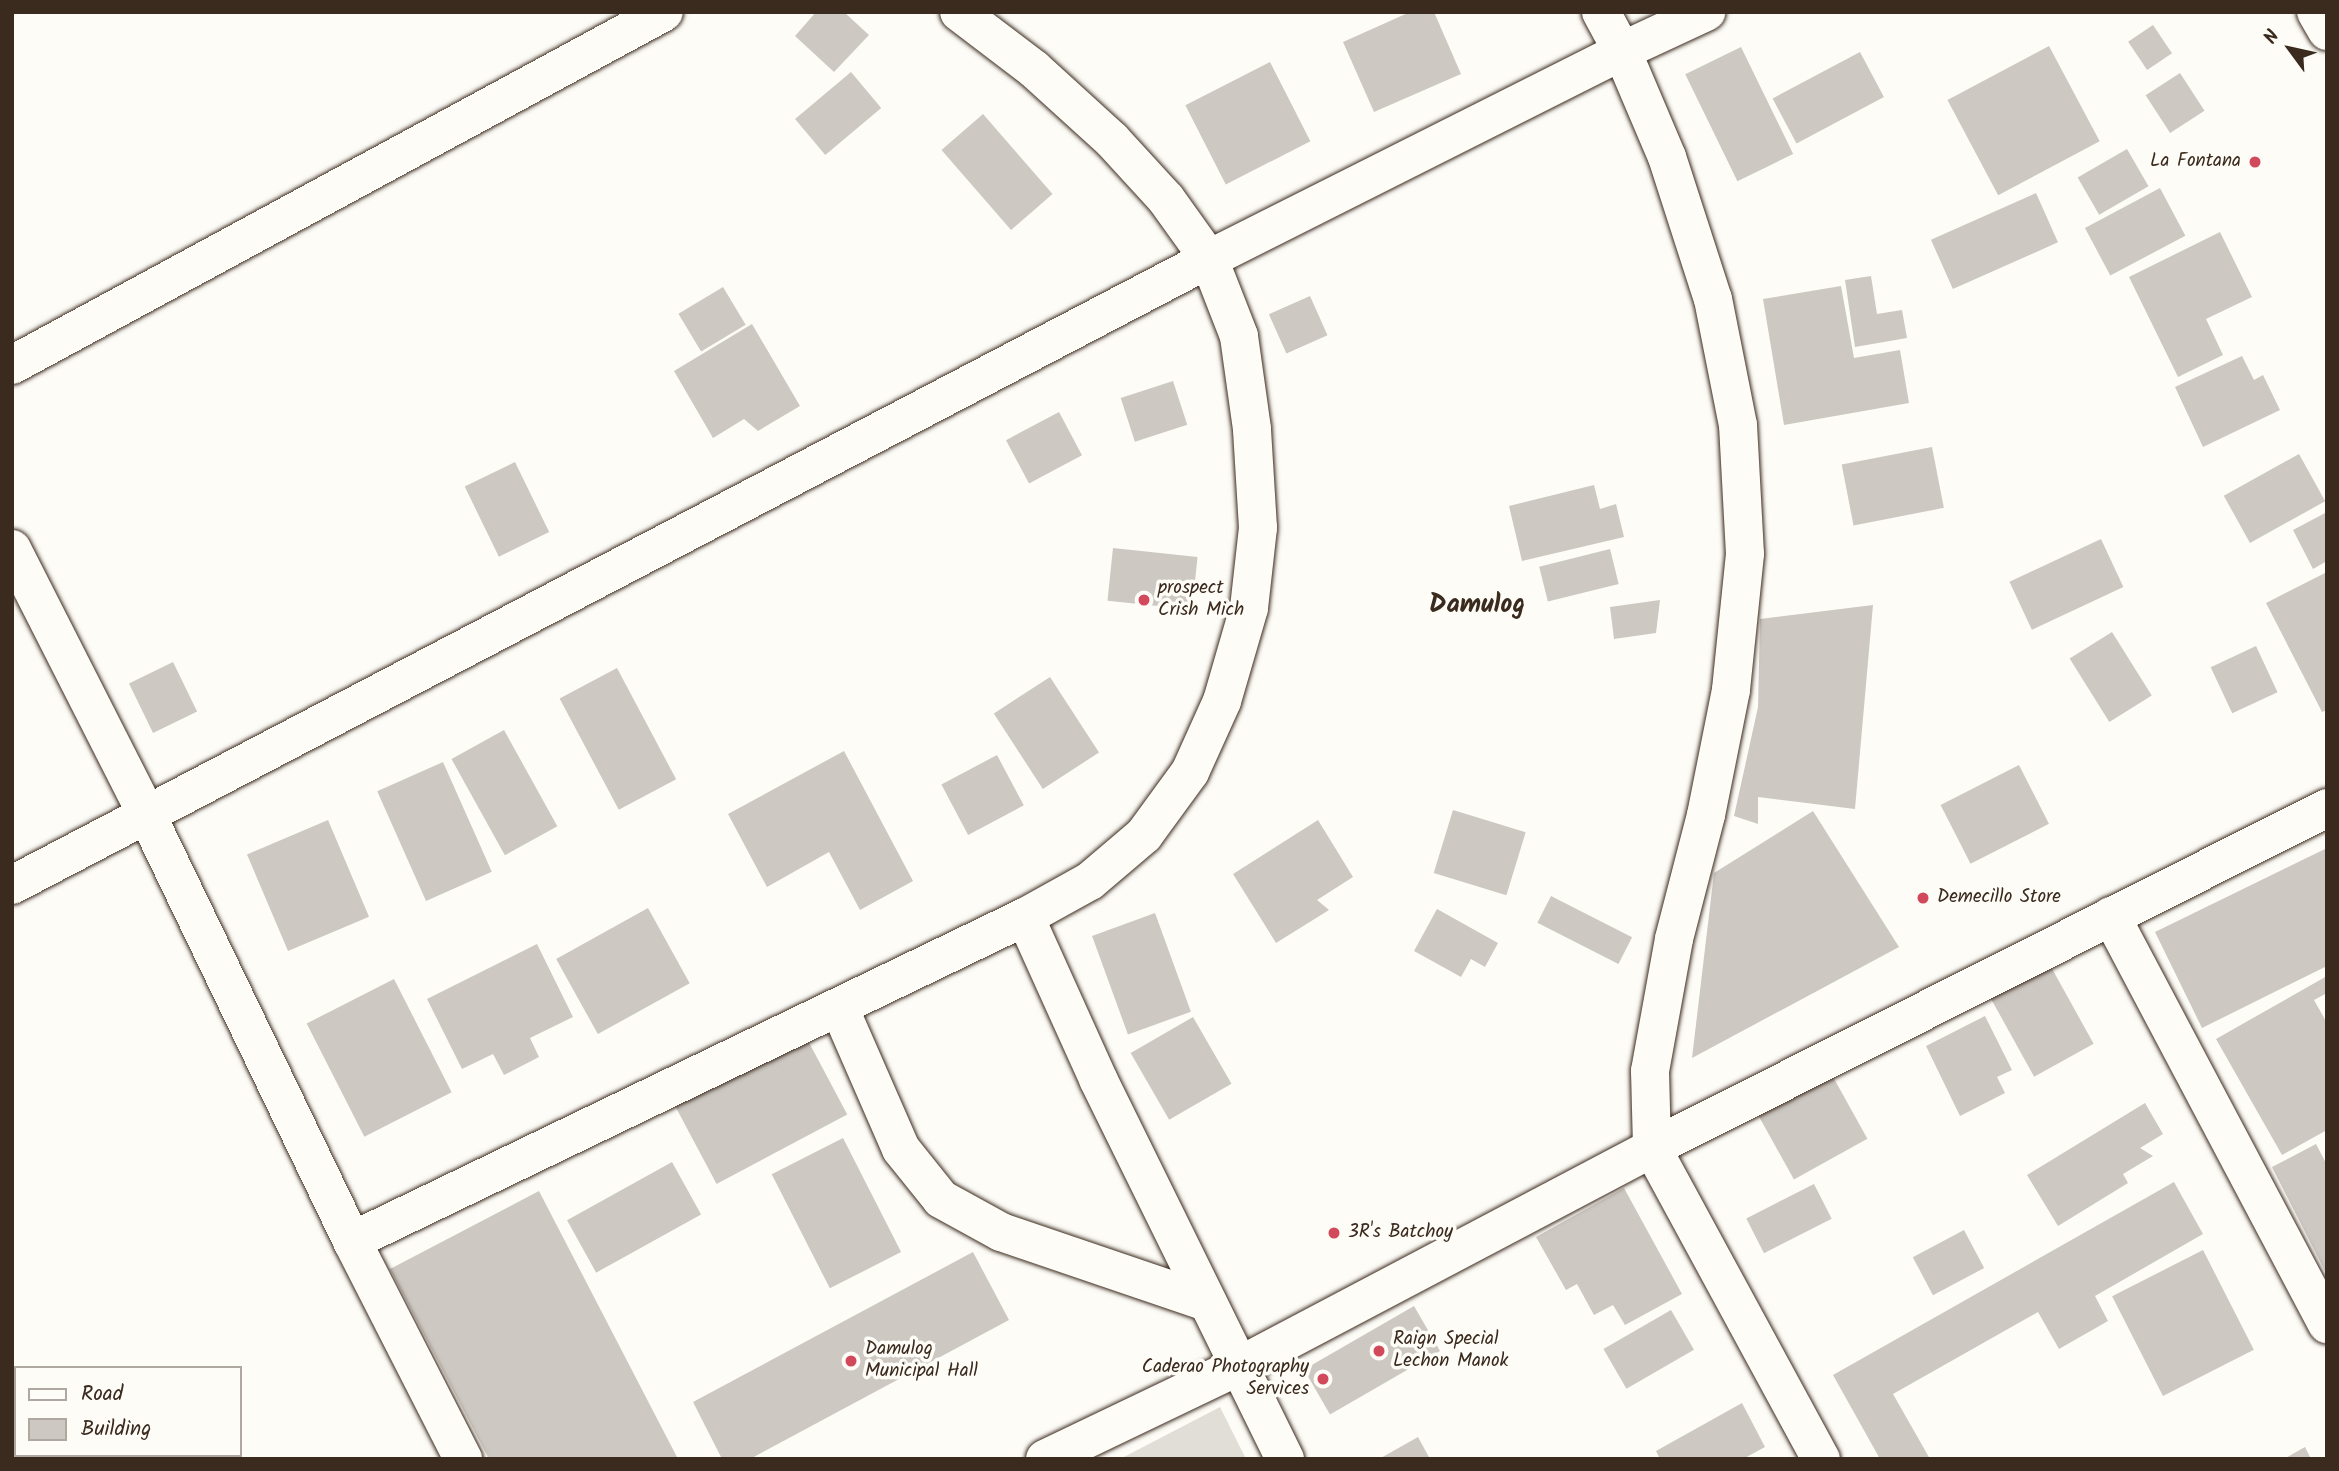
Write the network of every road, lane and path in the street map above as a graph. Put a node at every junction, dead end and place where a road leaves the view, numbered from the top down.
1 (664, 12) edge
2 (959, 12) edge
3 (1601, 12) edge
4 (1706, 12) edge
5 (2316, 12) edge
6 (2327, 31) edge
7 (1622, 51) junction
8 (1209, 259) junction
9 (12, 365) edge
10 (12, 549) edge
11 (2327, 808) edge
12 (146, 813) junction
13 (12, 885) edge
14 (1025, 916) junction
15 (2112, 916) junction
16 (839, 1007) junction
17 (1652, 1147) junction
18 (352, 1241) junction
19 (1207, 1302) junction
20 (2327, 1324) edge
21 (1238, 1366) junction
22 (463, 1459) edge
23 (1045, 1459) edge
24 (1285, 1459) edge
25 (1821, 1459) edge

1 - 9 main road
2 - 8 main road
3 - 7 main road
4 - 7 main road
5 - 6 main road
7 - 8 main road
7 - 17 main road
8 - 12 main road
8 - 14 main road
10 - 12 main road
11 - 15 main road
12 - 13 main road
12 - 18 main road
14 - 16 main road
14 - 19 main road
15 - 17 main road
15 - 20 main road
16 - 18 main road
16 - 19 main road
17 - 21 main road
17 - 25 main road
18 - 22 main road
19 - 21 main road
21 - 23 main road
21 - 24 main road

